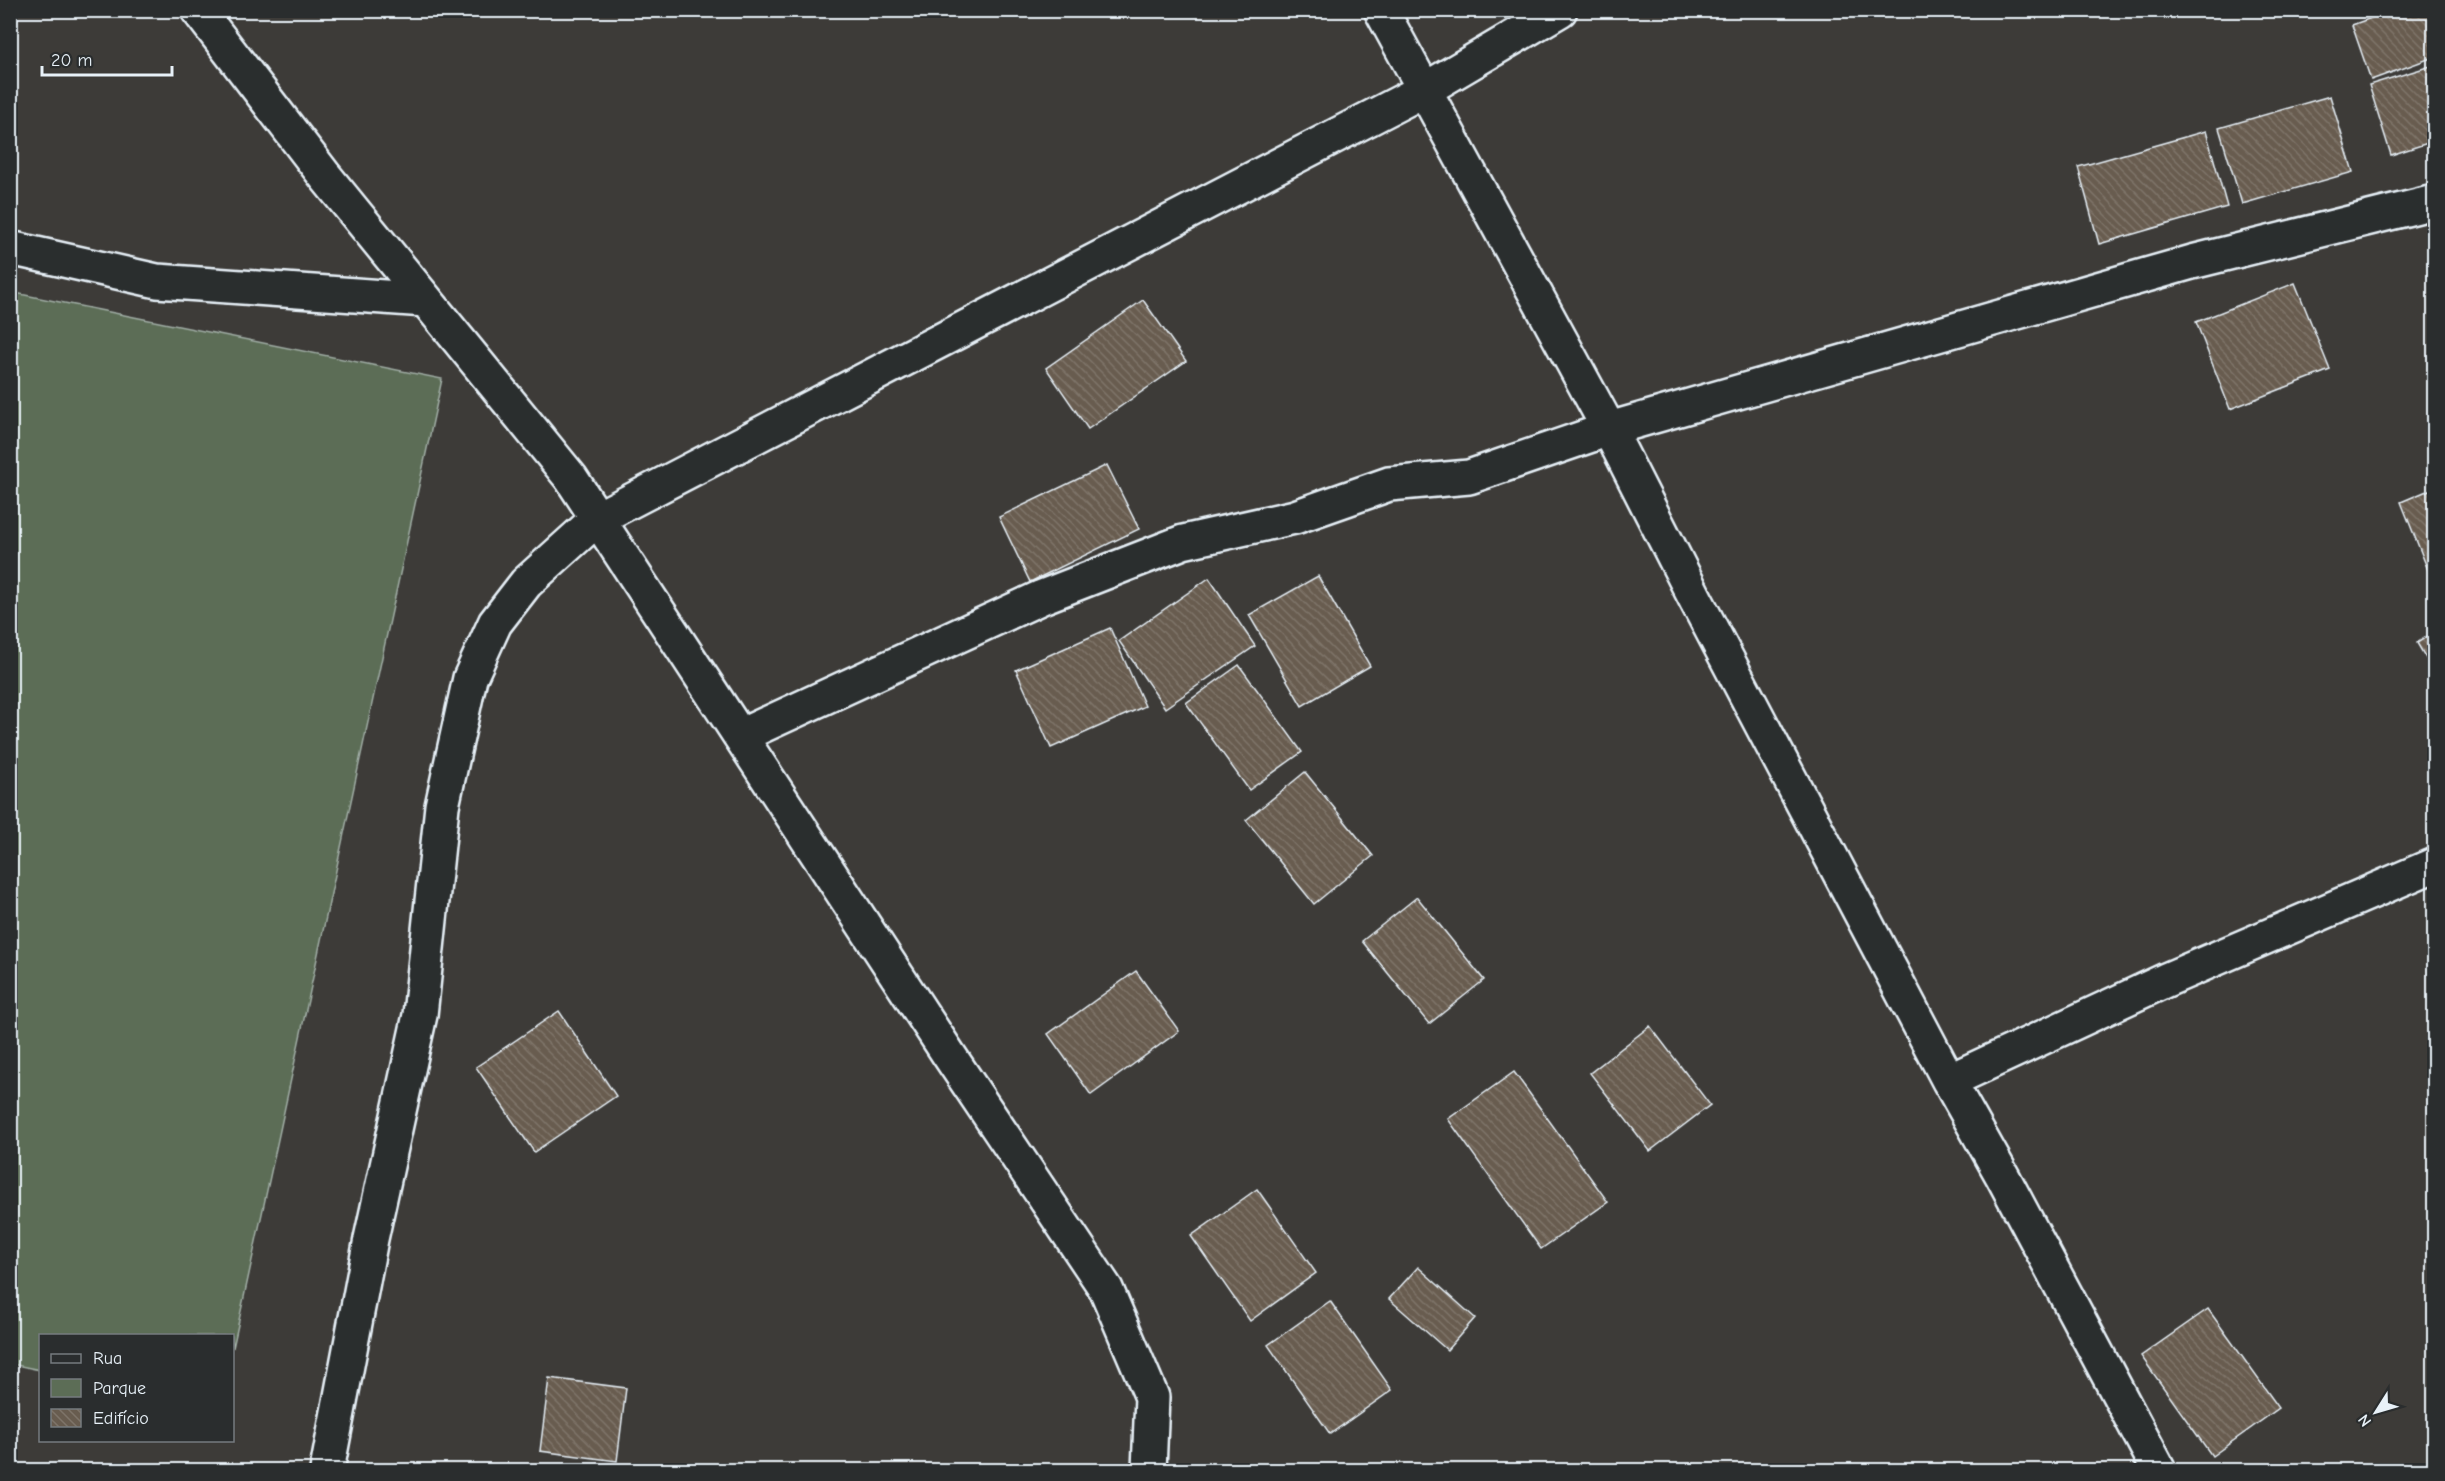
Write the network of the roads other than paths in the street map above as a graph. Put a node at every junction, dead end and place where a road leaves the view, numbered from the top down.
1 (198, 10) edge
2 (1381, 10) edge
3 (1560, 10) edge
4 (1426, 89) junction
5 (2434, 202) edge
6 (10, 248) edge
7 (426, 300) junction
8 (1609, 429) junction
9 (598, 518) junction
10 (740, 736) junction
11 (2434, 865) edge
12 (1950, 1081) junction
13 (327, 1470) edge
14 (1149, 1470) edge
15 (2159, 1470) edge

1 - 7 street
2 - 4 street
3 - 4 street
4 - 8 street
4 - 9 street
5 - 8 street
6 - 7 street
7 - 9 street
8 - 10 street
8 - 12 street
9 - 10 street
9 - 13 street
10 - 14 street
11 - 12 street
12 - 15 street

